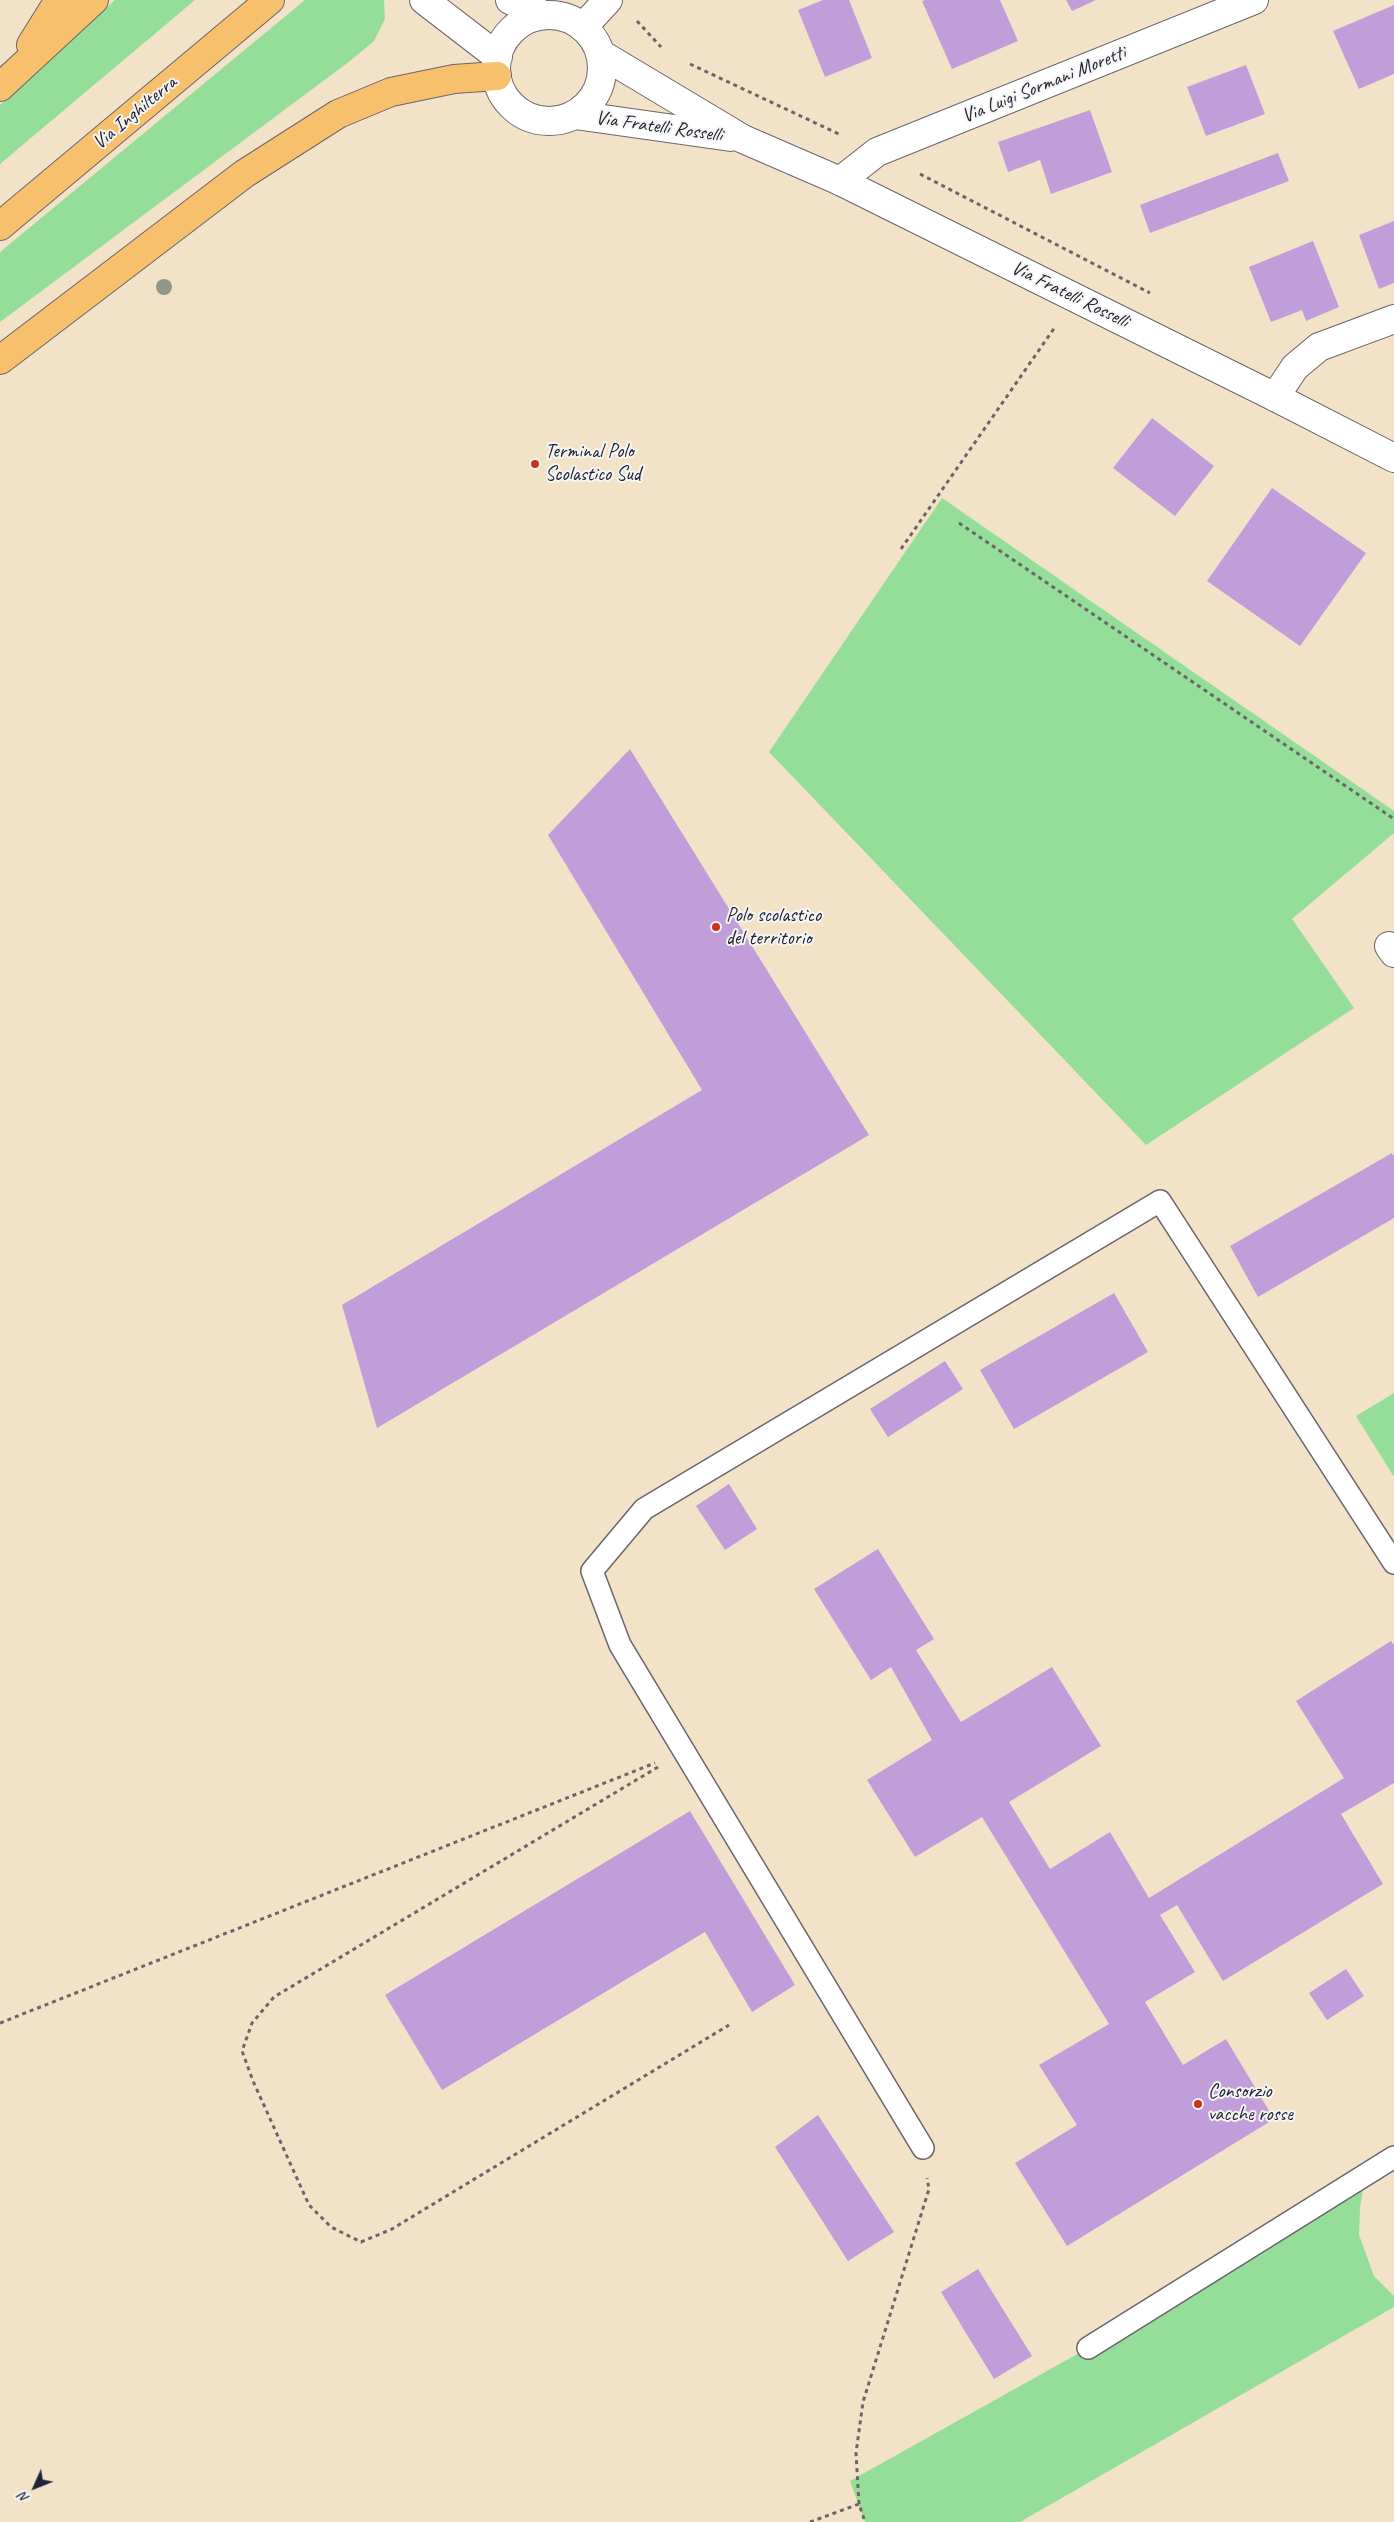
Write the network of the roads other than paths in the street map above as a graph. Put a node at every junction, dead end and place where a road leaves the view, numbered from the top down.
1 (59, 0) edge
2 (94, 0) edge
3 (270, 0) edge
4 (424, 0) edge
5 (510, 0) edge
6 (608, 0) edge
7 (1254, 0) edge
8 (544, 15) junction
9 (583, 26) junction
10 (601, 54) junction
11 (497, 67) junction
12 (5, 83) edge
13 (575, 115) junction
14 (742, 139) junction
15 (840, 181) junction
16 (0, 226) edge
17 (1394, 319) edge
18 (0, 360) edge
19 (1275, 397) junction
20 (1394, 458) edge
21 (1394, 1563) edge
22 (923, 2148) road end
23 (1394, 2158) edge
24 (1088, 2348) dead end

1 - 12 main road
2 - 12 main road
3 - 16 main road, Via Inghilterra
4 - 11 street
5 - 8 street
6 - 9 street
7 - 15 street, Via Luigi Sormani Moretti
8 - 9 street
8 - 11 street
9 - 10 street
10 - 13 street
10 - 14 street, Via Fratelli Rosselli
11 - 13 street
11 - 18 main road
13 - 14 street, Via Fratelli Rosselli
14 - 15 street, Via Fratelli Rosselli
15 - 19 street, Via Fratelli Rosselli
17 - 19 street
19 - 20 street, Via Fratelli Rosselli
21 - 22 lane
23 - 24 lane

